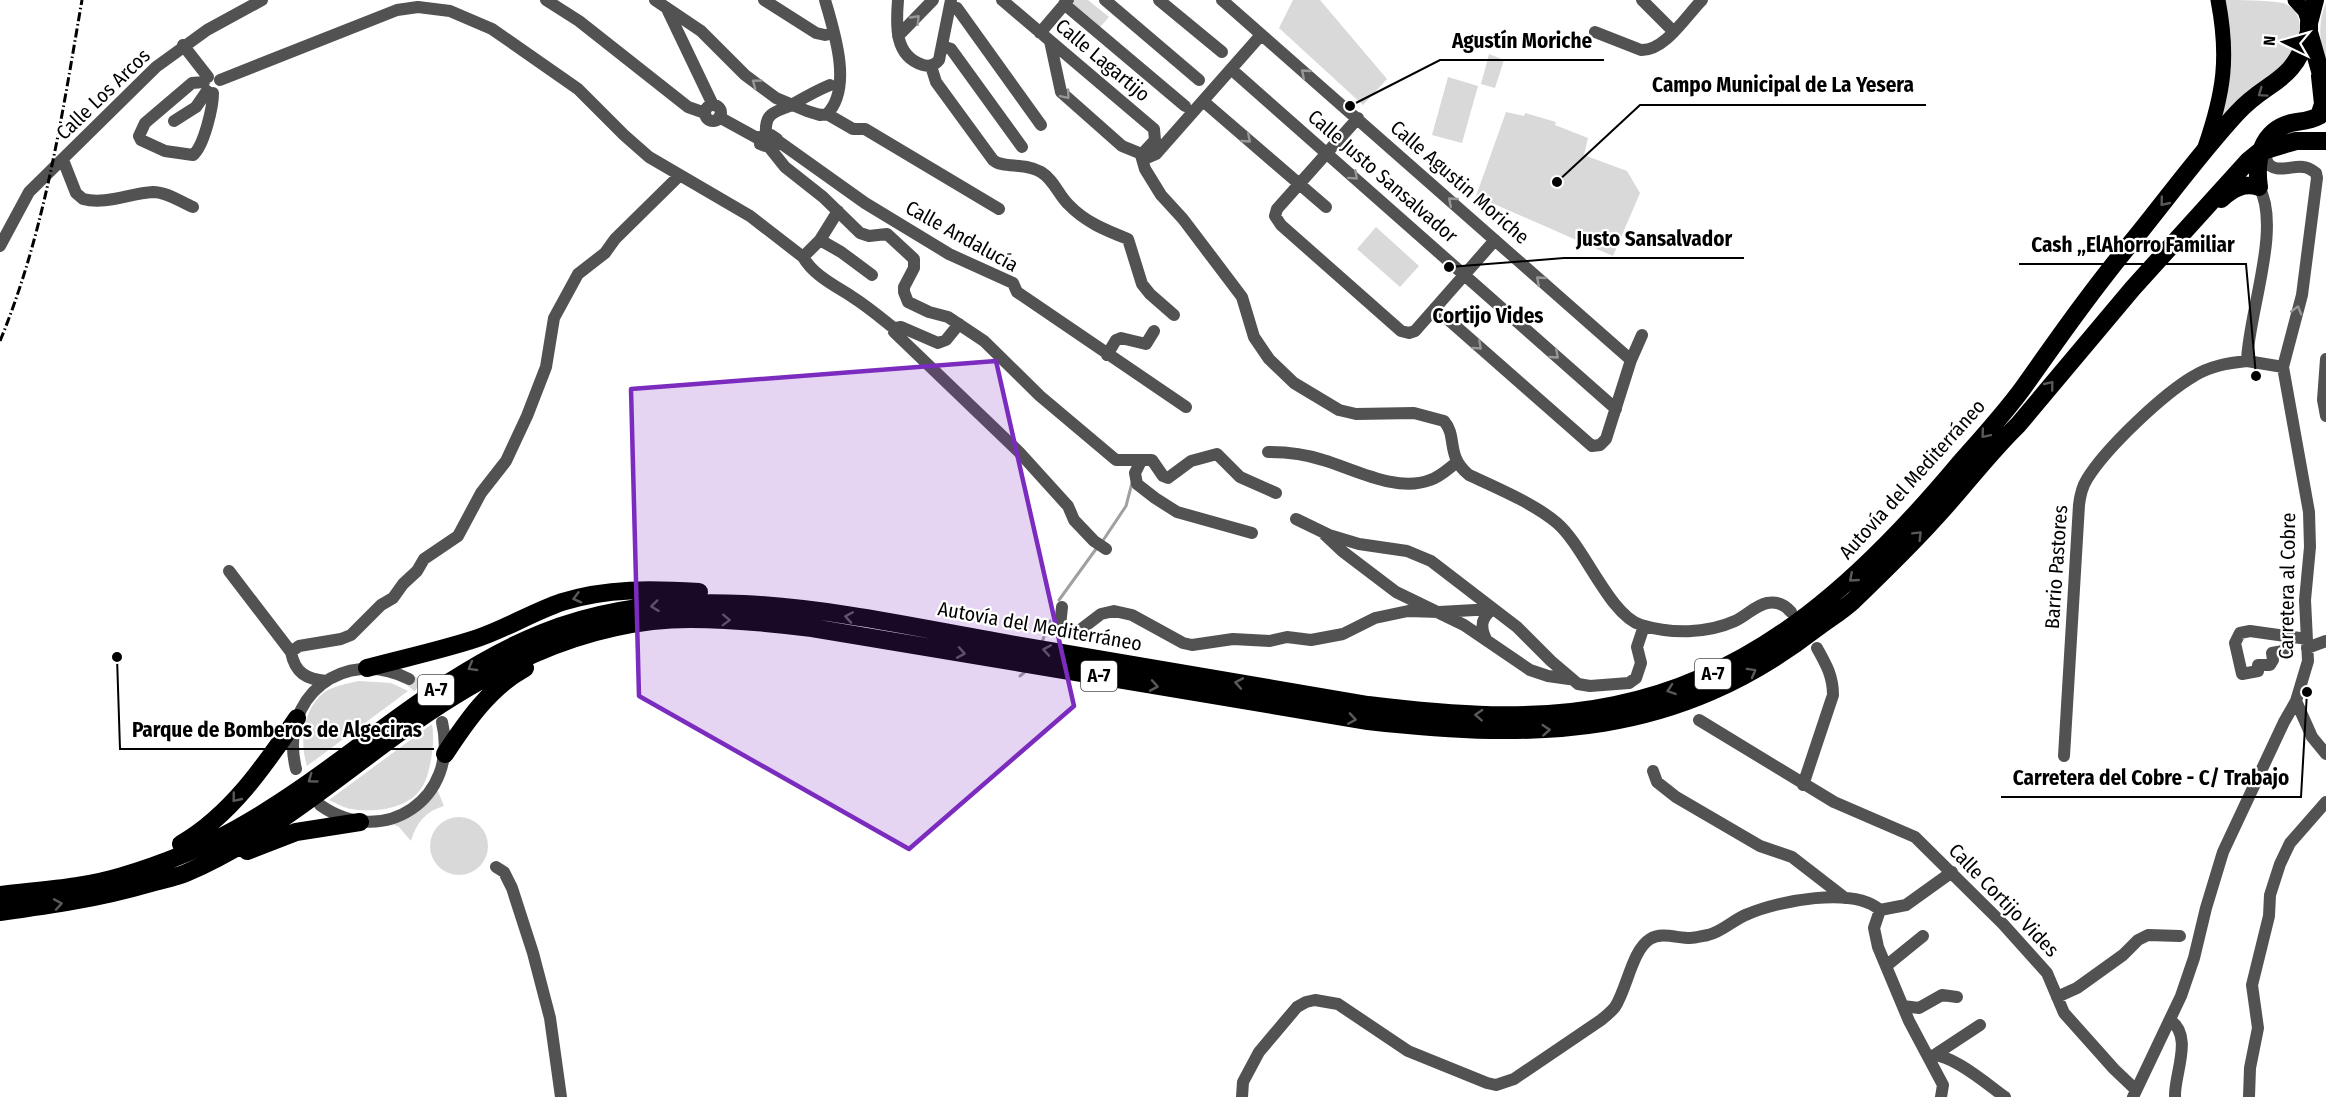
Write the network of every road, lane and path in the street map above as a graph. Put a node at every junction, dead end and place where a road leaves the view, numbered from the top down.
1 (262, 0) edge
2 (546, 0) edge
3 (764, 0) edge
4 (825, 0) edge
5 (897, 0) edge
6 (933, 0) edge
7 (1002, 0) edge
8 (1024, 0) edge
9 (1105, 0) edge
10 (1160, 0) edge
11 (1222, 0) edge
12 (1642, 0) edge
13 (1702, 0) edge
14 (2218, 0) edge
15 (2295, 0) edge
16 (2315, 0) edge
17 (1066, 2) edge
18 (950, 3) edge
19 (660, 4) edge
20 (1015, 10) junction
21 (2309, 27) junction
22 (1595, 32) dead end
23 (1674, 32) junction
24 (834, 33) junction
25 (1261, 35) junction
26 (898, 36) junction
27 (1045, 37) junction
28 (183, 45) junction
29 (942, 46) junction
30 (1222, 52) dead end
31 (931, 66) junction
32 (1231, 69) junction
33 (1199, 80) dead end
34 (2323, 83) edge
35 (210, 85) junction
36 (830, 85) dead end
37 (1203, 101) junction
38 (792, 105) junction
39 (1185, 106) dead end
40 (709, 109) junction
41 (827, 114) junction
42 (1358, 118) junction
43 (174, 121) dead end
44 (1041, 125) dead end
45 (768, 140) junction
46 (2326, 141) edge
47 (1022, 147) dead end
48 (2265, 150) junction
49 (1328, 153) junction
50 (1141, 155) junction
51 (2201, 156) junction
52 (63, 160) junction
53 (679, 176) junction
54 (1299, 184) junction
55 (2259, 187) junction
56 (193, 207) dead end
57 (1326, 207) dead end
58 (999, 209) dead end
59 (838, 212) junction
60 (2188, 229) junction
61 (820, 240) junction
62 (1496, 240) junction
63 (0, 246) edge
64 (803, 257) junction
65 (1464, 274) junction
66 (872, 275) dead end
67 (1435, 308) junction
68 (1174, 315) dead end
69 (959, 324) junction
70 (895, 329) junction
71 (1154, 331) dead end
72 (1642, 336) dead end
73 (1107, 355) junction
74 (2326, 359) edge
75 (1631, 360) junction
76 (2247, 361) junction
77 (2283, 367) junction
78 (1186, 406) dead end
79 (1616, 409) junction
80 (2326, 416) edge
81 (1144, 447) dead end
82 (1268, 452) dead end
83 (1145, 460) junction
84 (1456, 462) junction
85 (1276, 493) dead end
86 (1296, 519) dead end
87 (1322, 532) junction
88 (1252, 533) dead end
89 (1106, 549) dead end
90 (229, 571) dead end
91 (758, 606) junction
92 (1062, 607) dead end
93 (1493, 609) junction
94 (1439, 612) junction
95 (1791, 612) dead end
96 (688, 619) junction
97 (1644, 626) junction
98 (905, 635) junction
99 (2292, 637) junction
100 (1487, 641) junction
101 (2326, 641) edge
102 (2307, 643) junction
103 (1817, 648) dead end
104 (291, 652) junction
105 (367, 668) junction
106 (409, 679) tunnel mouth
107 (1569, 679) junction
108 (326, 681) junction
109 (1295, 701) junction
110 (2296, 701) junction
111 (297, 718) junction
112 (1700, 720) dead end
113 (442, 722) tunnel mouth
114 (445, 754) junction
115 (2326, 754) edge
116 (2064, 756) dead end
117 (296, 769) dead end
118 (1653, 771) dead end
119 (1803, 785) junction
120 (2326, 802) edge
121 (320, 805) dead end
122 (360, 822) junction
123 (496, 867) dead end
124 (1952, 872) junction
125 (185, 873) junction
126 (0, 888) edge
127 (0, 895) edge
128 (1845, 898) junction
129 (1880, 910) junction
130 (0, 912) edge
131 (1923, 936) dead end
132 (2180, 936) dead end
133 (1886, 966) junction
134 (1957, 997) dead end
135 (2057, 997) junction
136 (1903, 1006) junction
137 (2170, 1020) junction
138 (1980, 1025) dead end
139 (1932, 1055) junction
140 (1942, 1091) edge
141 (2134, 1094) edge
142 (561, 1097) edge
143 (1242, 1097) edge
144 (1949, 1097) edge
145 (2005, 1097) edge
146 (2175, 1097) edge
147 (2249, 1097) edge

1 - 28 street, Calle Los Arcos
2 - 40 street
3 - 24 street
4 - 24 street
5 - 26 street
26 -> 6 street
7 - 20 street, Calle Lagartijo
8 - 20 street
9 - 33 street
10 - 30 street
11 - 25 street, Calle Agustin Moriche
12 - 23 street
13 - 23 street
14 - 51 main road
15 - 21 main road
16 - 21 highway, Autovía del Mediterráneo
17 - 27 street
17 - 39 street
18 - 29 street
18 - 44 street
38 -> 19 street
19 - 40 street
20 - 27 street, Calle Lagartijo
21 - 34 highway
21 -> 51 highway, Autovía del Mediterráneo
22 - 23 street
24 - 41 street
25 - 32 street
42 -> 25 street, Calle Agustin Moriche
26 - 31 street
27 -> 50 street
27 - 50 street, Calle Lagartijo
28 - 35 street
28 - 52 street, Calle Los Arcos
29 - 31 street
29 - 47 street
31 - 68 street
32 - 37 street
32 - 49 street, Calle Justo Sansalvador
34 - 48 highway
35 - 35 street
35 - 43 street
35 - 53 street
36 - 38 street
37 - 50 street
37 -> 54 street
38 - 41 street
38 - 45 street
40 - 45 street
41 - 58 street
42 - 49 street
62 -> 42 street, Calle Agustin Moriche
45 - 59 street
45 - 73 street, Calle Andalucía
46 - 48 highway
48 - 55 highway
48 - 60 highway
77 -> 48 street
49 - 54 street
49 -> 65 street, Calle Justo Sansalvador
50 - 84 street
51 -> 109 highway, Autovía del Mediterráneo / A-7
52 - 56 street
52 - 63 street, Calle Los Arcos
53 - 64 street
53 - 104 street
54 - 57 street
54 - 67 street
55 - 60 highway
55 - 76 street
59 - 61 street
59 - 69 street
109 -> 60 highway, Autovía del Mediterráneo / A-7
61 - 64 street
61 - 66 street
62 - 65 street
75 -> 62 street, Calle Agustin Moriche
64 - 70 street
65 - 67 street
65 -> 79 street, Calle Justo Sansalvador
67 -> 79 street
69 - 70 street
69 - 83 street
70 - 89 street
71 - 73 street
72 - 75 street
73 - 78 street, Calle Andalucía
74 - 80 street
75 - 79 street
76 - 77 street, Barrio Pastores
76 - 116 street, Barrio Pastores
77 - 102 street, Carretera al Cobre
81 - 83 street
82 - 84 street
83 - 85 street
83 - 88 street
84 - 97 street
86 - 87 street
87 - 93 street
87 - 94 street
90 - 104 street
98 -> 91 highway, Autovía del Mediterráneo / A-7
91 -> 105 highway
91 -> 127 highway, Autovía del Mediterráneo / A-7
92 - 94 street
93 - 94 street
93 - 100 street
93 - 107 street
94 - 100 street
95 - 97 street
96 -> 98 highway, Autovía del Mediterráneo / A-7
96 - 114 highway
96 - 125 highway, Autovía del Mediterráneo / A-7
97 - 107 street
98 - 109 highway, Autovía del Mediterráneo / A-7
99 - 99 street
99 - 102 street
100 - 107 street
101 - 102 street
102 - 110 street, Carretera al Cobre
103 - 119 street
104 - 108 street
105 - 106 street
105 - 108 street
108 - 111 street
110 - 115 street
110 - 137 street, Carretera al Cobre
111 - 117 street
111 -> 126 highway
112 - 119 street, Calle Cortijo Vides
113 - 114 street
114 - 122 street
118 - 128 street
119 - 124 street, Calle Cortijo Vides
120 - 147 street
121 - 122 street
122 - 125 highway
123 - 142 street
124 - 129 street
124 - 135 street, Calle Cortijo Vides
130 -> 125 highway, Autovía del Mediterráneo / A-7
128 - 129 street
128 - 143 street
129 - 133 street
131 - 133 street
132 - 135 street
133 - 136 street
134 - 136 street
135 - 141 street, Calle Cortijo Vides
136 - 139 street
137 - 141 street, Carretera al Cobre
137 - 146 street
138 - 139 street
139 - 140 street
139 - 145 street
140 - 144 street

